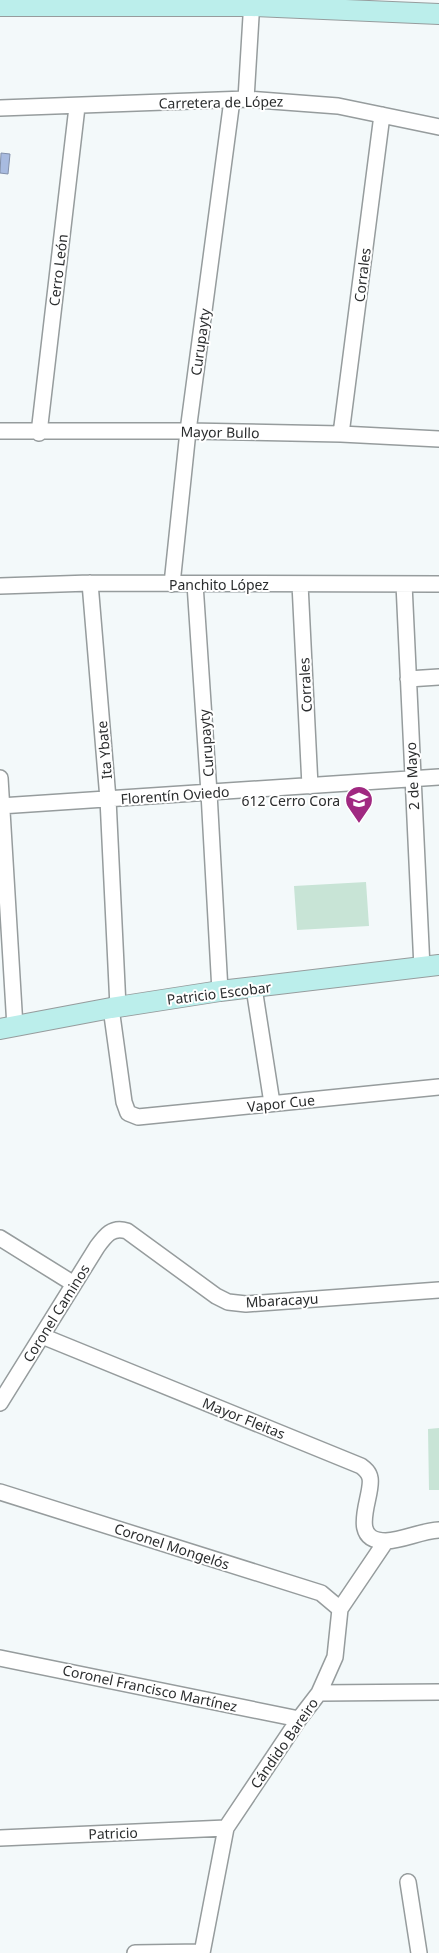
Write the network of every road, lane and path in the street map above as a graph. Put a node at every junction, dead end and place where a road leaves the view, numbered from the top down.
1 (252, 3) edge
2 (0, 6) edge
3 (439, 14) edge
4 (239, 99) junction
5 (77, 107) junction
6 (0, 108) edge
7 (382, 116) junction
8 (439, 127) edge
9 (0, 431) edge
10 (188, 431) junction
11 (38, 432) junction
12 (341, 434) junction
13 (439, 439) edge
14 (90, 583) junction
15 (172, 584) junction
16 (195, 584) junction
17 (300, 584) junction
18 (404, 584) junction
19 (439, 584) edge
20 (0, 586) edge
21 (439, 678) edge
22 (408, 679) junction
23 (439, 777) edge
24 (0, 778) edge
25 (412, 779) junction
26 (310, 786) junction
27 (209, 793) junction
28 (108, 799) junction
29 (1, 806) edge
30 (430, 966) edge
31 (254, 988) junction
32 (220, 992) junction
33 (114, 1008) junction
34 (8, 1028) edge
35 (439, 1087) edge
36 (272, 1104) junction
37 (126, 1110) joint
38 (116, 1230) joint
39 (0, 1238) edge
40 (74, 1284) junction
41 (439, 1290) edge
42 (42, 1336) junction
43 (0, 1401) edge
44 (0, 1492) edge
45 (439, 1530) edge
46 (386, 1541) junction
47 (340, 1609) junction
48 (0, 1658) edge
49 (439, 1692) edge
50 (319, 1693) junction
51 (299, 1719) junction
52 (226, 1828) junction
53 (0, 1838) edge
54 (408, 1882) dead end
55 (202, 1952) edge
56 (135, 1953) edge
57 (419, 1953) edge

1 - 2 street
1 - 3 street
1 - 4 street, Curupayty
4 - 5 street, Carretera de López
4 - 7 street, Carretera de López
4 - 10 street, Curupayty
5 - 6 street, Carretera de López
5 - 11 street, Cerro León
7 - 8 street, Carretera de López
7 - 12 street, Corrales
9 - 11 street, Mayor Bullo
10 - 11 street, Mayor Bullo
10 - 12 street, Mayor Bullo
10 - 15 street, Curupayty
12 - 13 street, Mayor Bullo
14 - 15 street, Panchito López
14 - 20 street, Panchito López
14 - 28 street, Ita Ybate
15 - 16 street, Panchito López
16 - 17 street, Panchito López
16 - 27 street, Curupayty
17 - 18 street, Panchito López
17 - 26 street, Corrales
18 - 19 street, Panchito López
18 - 22 street, 2 de Mayo
21 - 22 street
22 - 25 street, 2 de Mayo
23 - 25 street, Florentín Oviedo
24 - 29 street
25 - 26 street, Florentín Oviedo
25 - 30 street, 2 de Mayo
26 - 27 street, Florentín Oviedo
27 - 28 street, Florentín Oviedo
27 - 32 street, Curupayty
28 - 29 street, Florentín Oviedo
28 - 33 street, Ita Ybate
29 - 34 street
30 - 31 street, Patricio Escobar
31 - 32 street, Patricio Escobar
31 - 36 street
32 - 33 street, Patricio Escobar
33 - 34 street, Patricio Escobar
33 - 37 street, Ita Ybate
35 - 36 street, Vapor Cue
36 - 37 street, Vapor Cue
38 - 40 street, Coronel Caminos
38 - 41 street, Mbaracayu
39 - 40 street
40 - 42 street, Coronel Caminos
42 - 43 street, Coronel Caminos
42 - 46 street, Mayor Fleitas
44 - 47 street, Coronel Mongelós
45 - 46 street
46 - 47 street, Cándido Bareiro
47 - 50 street, Cándido Bareiro
48 - 51 street, Coronel Francisco Martínez
49 - 50 street
50 - 51 street, Cándido Bareiro
51 - 52 street, Cándido Bareiro
52 - 53 street, Patricio
52 - 55 street, Cándido Bareiro
54 - 57 street
55 - 56 street

